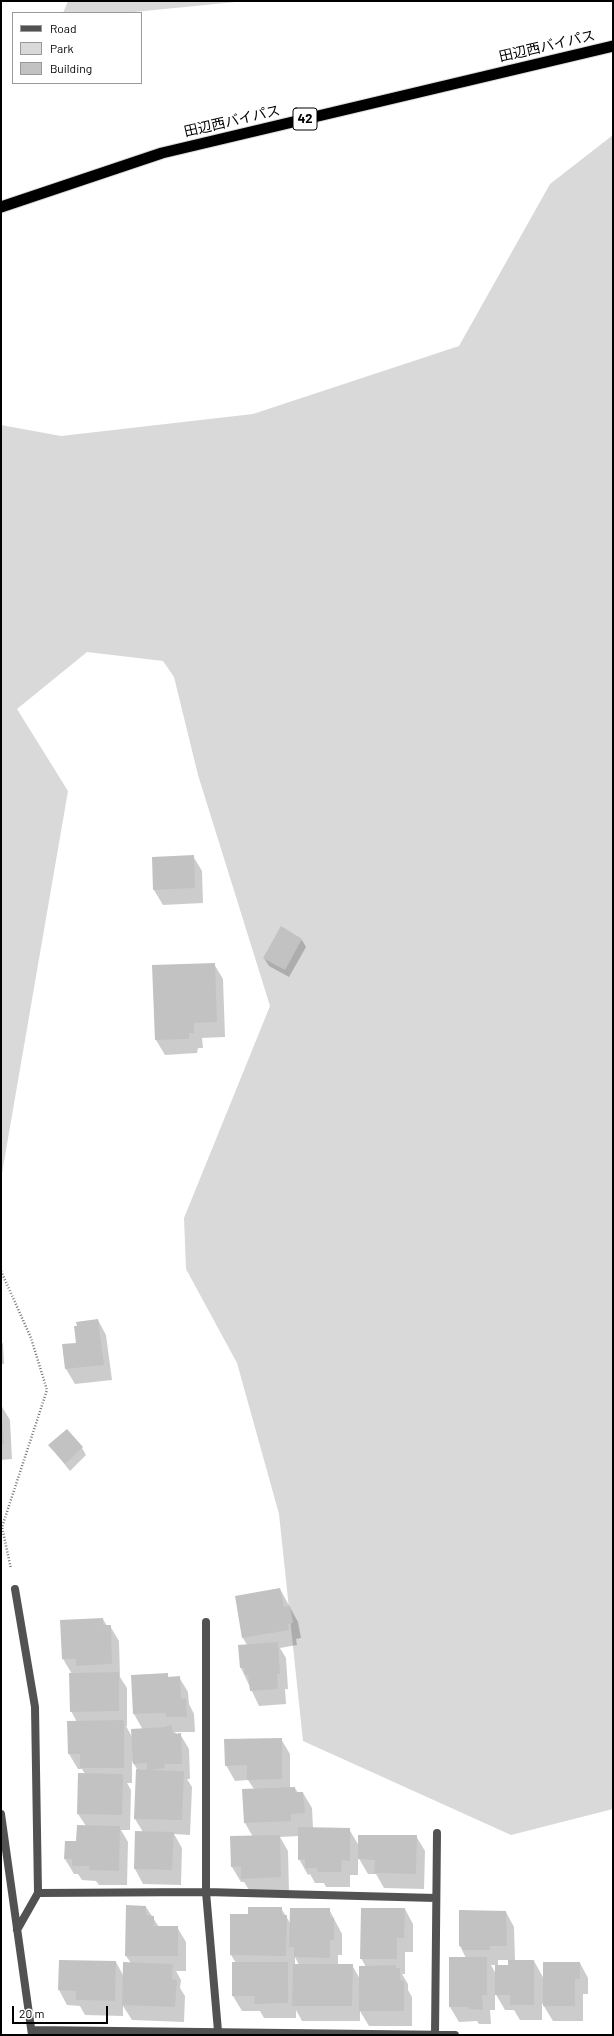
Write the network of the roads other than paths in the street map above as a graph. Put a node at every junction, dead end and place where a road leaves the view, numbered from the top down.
1 (613, 46) edge
2 (1, 207) edge
3 (15, 1590) road end
4 (206, 1622) dead end
5 (1, 1814) edge
6 (437, 1833) dead end
7 (38, 1892) junction
8 (206, 1892) junction
9 (436, 1898) junction
10 (17, 1930) junction
11 (218, 2031) junction
12 (32, 2032) edge
13 (435, 2035) edge
14 (455, 2035) edge

1 - 2 highway, 田辺西バイパス / 42
3 - 7 street
4 - 8 street
5 - 10 street
6 - 9 street
7 - 8 street
7 - 10 street
8 - 9 street
8 - 11 street
9 - 13 street
10 - 12 street
11 - 12 street
11 - 13 street
13 - 14 street

